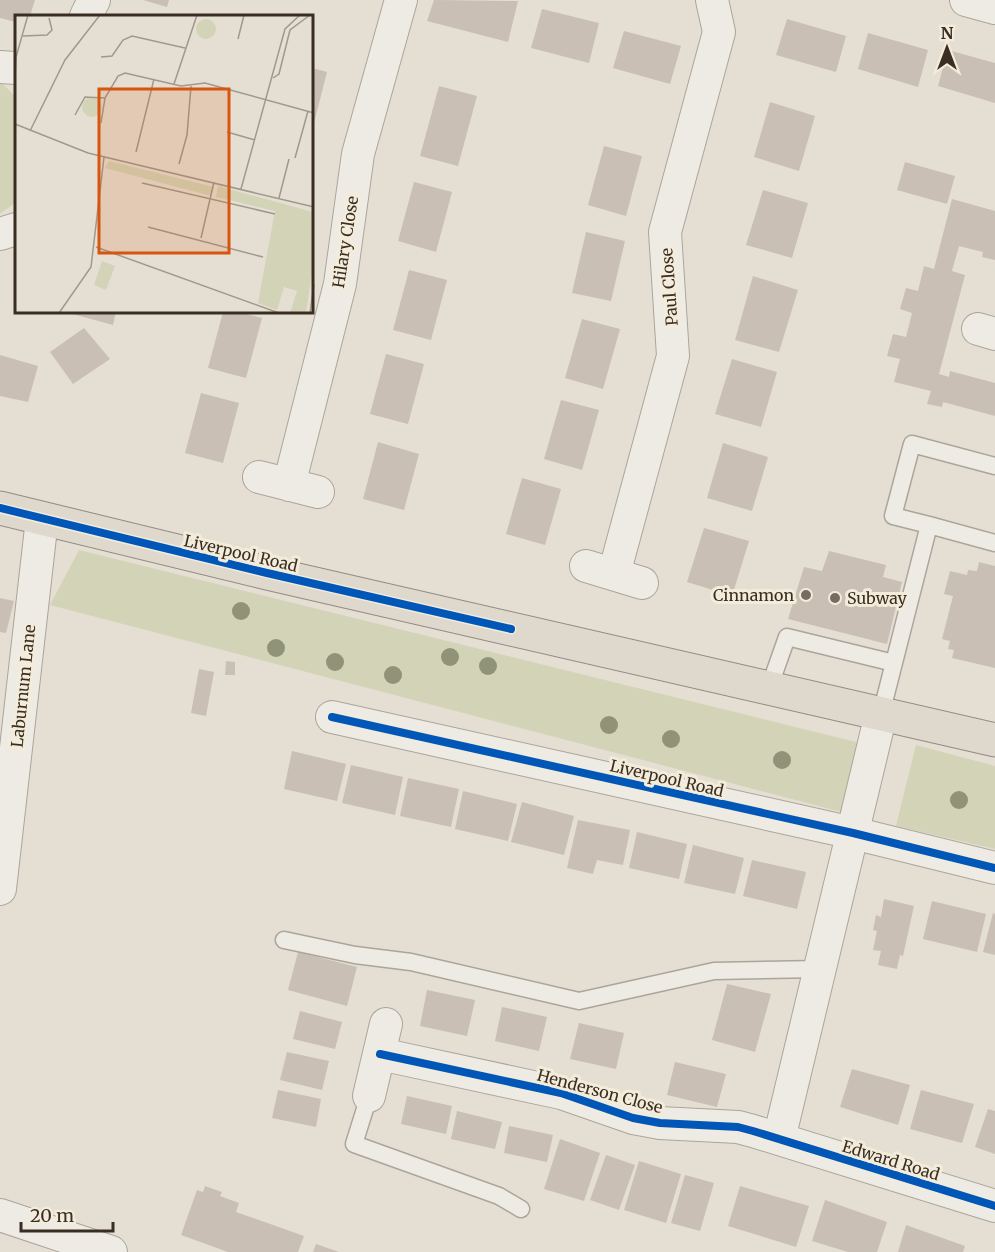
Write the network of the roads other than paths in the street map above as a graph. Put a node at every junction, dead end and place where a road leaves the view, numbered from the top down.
1 (94, 0) edge
2 (401, 0) edge
3 (712, 0) edge
4 (966, 0) edge
5 (995, 8) edge
6 (86, 15) edge
7 (0, 67) edge
8 (15, 68) edge
9 (15, 229) edge
10 (0, 234) edge
11 (995, 466) edge
12 (259, 477) dead end
13 (0, 508) edge
14 (42, 519) junction
15 (929, 525) junction
16 (995, 543) edge
17 (614, 574) dead end
18 (894, 663) junction
19 (769, 688) junction
20 (881, 714) junction
21 (332, 717) dead end
22 (995, 740) edge
23 (853, 833) junction
24 (995, 868) edge
25 (0, 889) edge
26 (284, 940) dead end
27 (820, 969) junction
28 (387, 1024) dead end
29 (380, 1054) junction
30 (369, 1096) joint
31 (779, 1139) junction
32 (995, 1206) edge
33 (521, 1209) dead end
34 (0, 1215) edge
35 (111, 1252) edge

1 - 6 street
2 - 12 street, Hilary Close
3 - 17 street, Paul Close
4 - 5 street
7 - 8 street
9 - 10 street
11 - 15 lane
13 - 14 highway, Liverpool Road
14 - 19 highway, Liverpool Road
14 - 25 street, Laburnum Lane
15 - 16 lane
15 - 18 lane
18 - 19 lane
18 - 20 lane
19 - 20 highway, Liverpool Road
20 - 22 highway, Liverpool Road
20 - 23 street
21 - 23 street, Liverpool Road
23 - 24 street, Liverpool Road
23 - 27 street
26 - 27 lane
27 - 31 street
28 - 29 street
29 - 30 street
29 - 31 street, Henderson Close
30 - 33 lane
31 - 32 street, Edward Road
34 - 35 street

